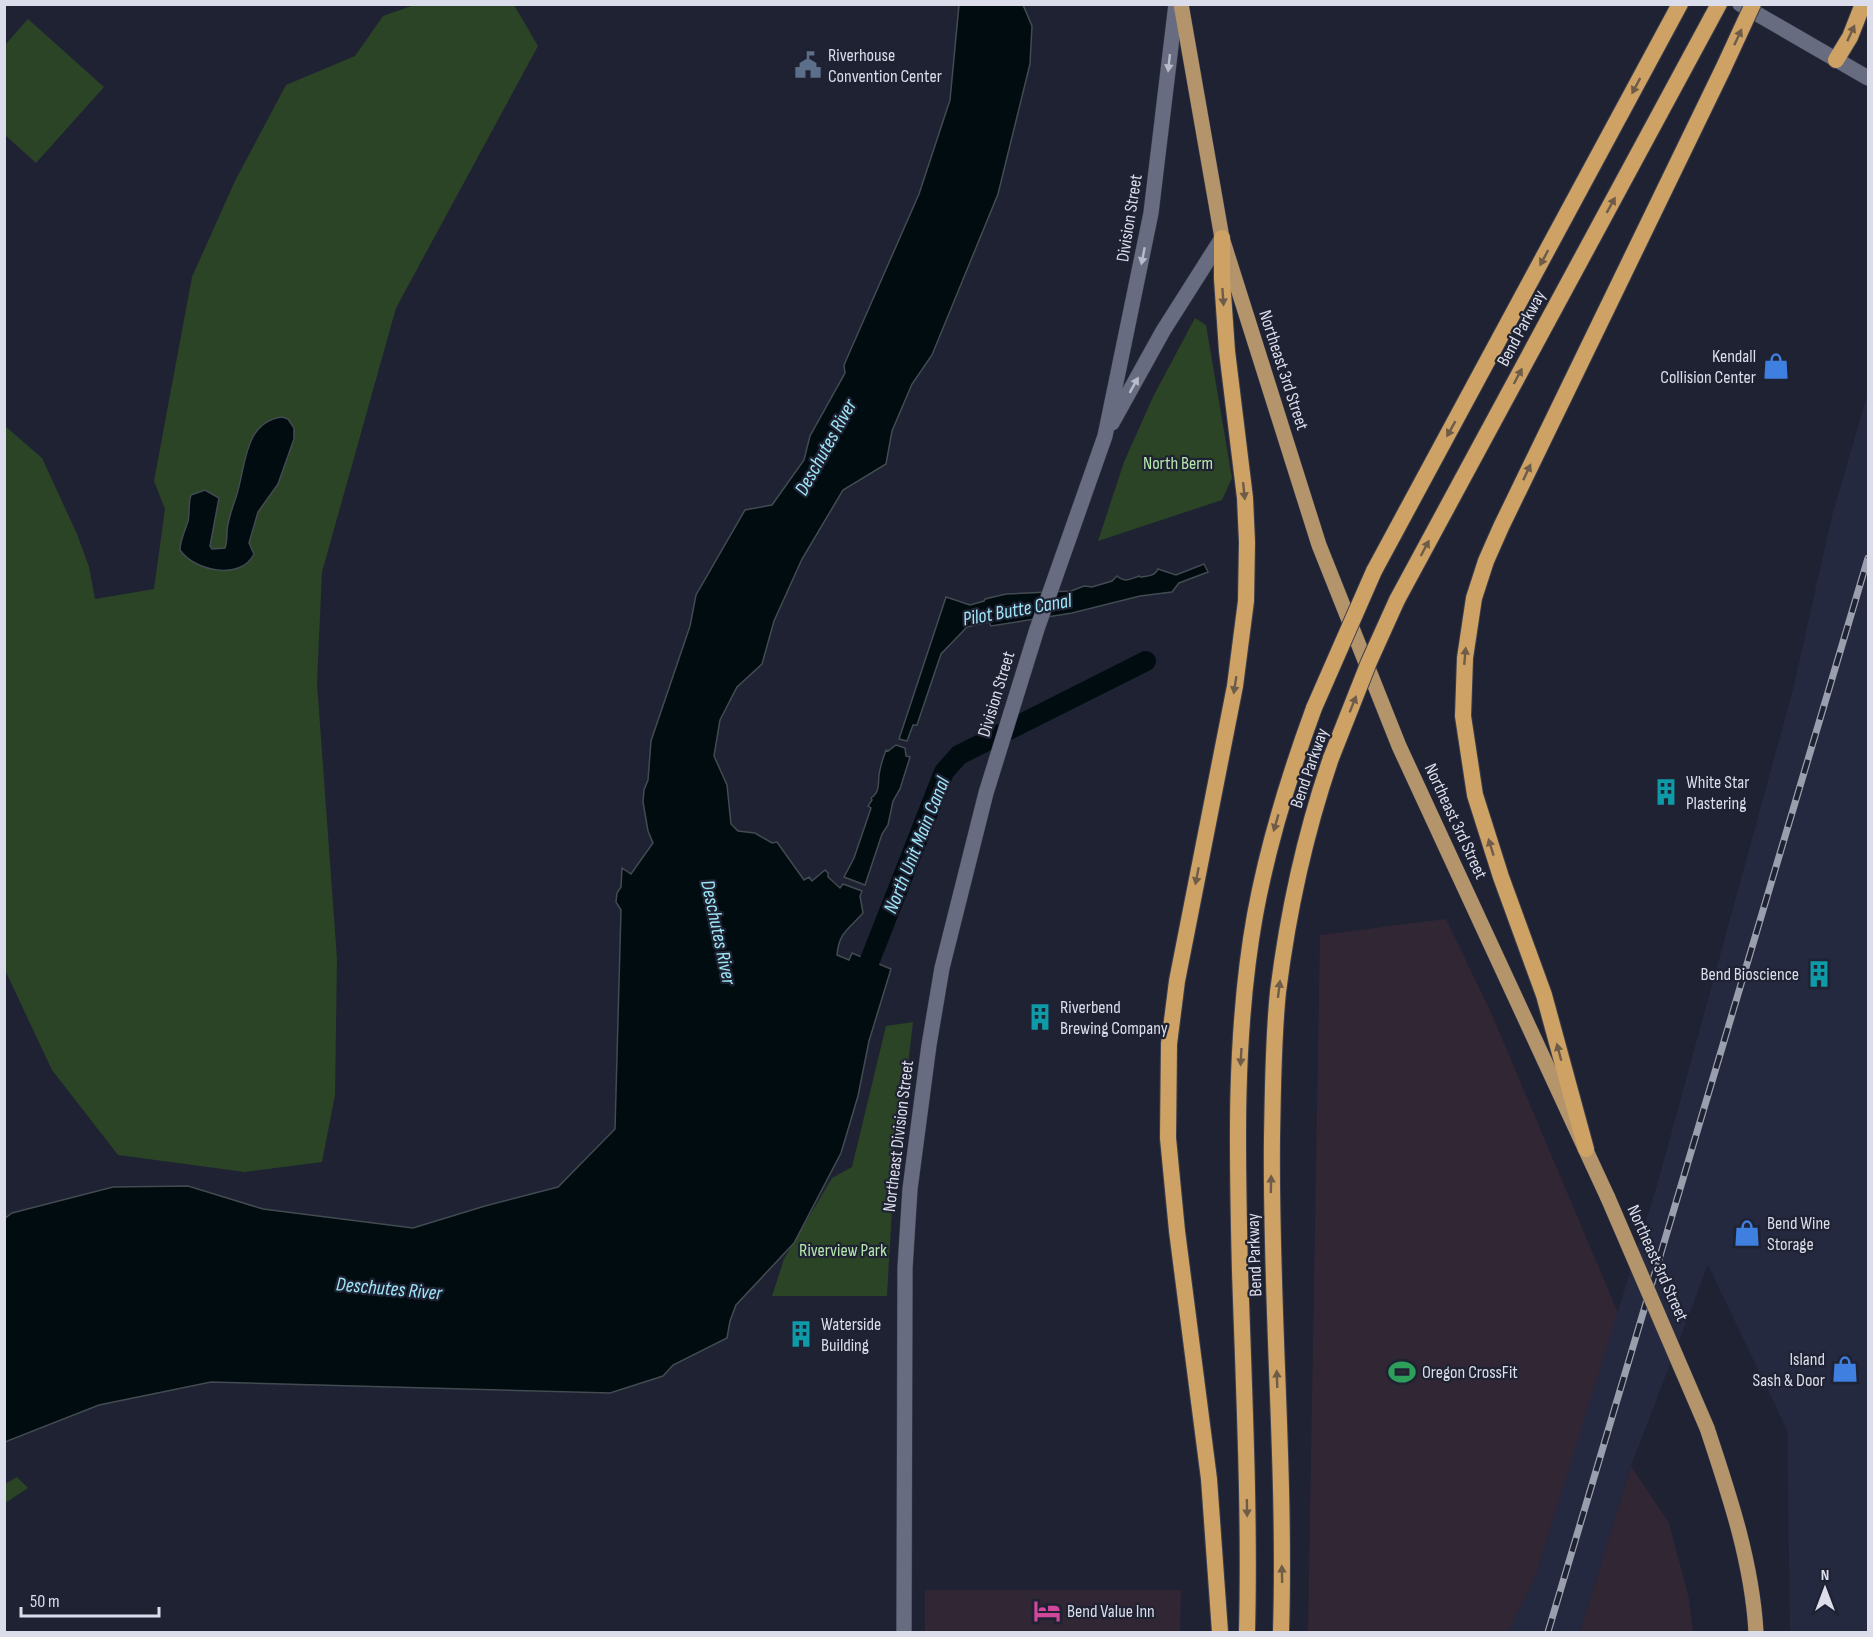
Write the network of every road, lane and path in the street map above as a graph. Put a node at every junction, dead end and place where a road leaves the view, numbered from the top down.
1 (1176, 4) edge
2 (1180, 4) edge
3 (1680, 4) edge
4 (1719, 4) edge
5 (1740, 4) edge
6 (1753, 4) edge
7 (1863, 4) edge
8 (1836, 60) junction
9 (1869, 78) edge
10 (1222, 238) junction
11 (1105, 436) junction
12 (996, 759) joint
13 (1586, 1149) junction
14 (904, 1632) edge
15 (1220, 1632) edge
16 (1247, 1632) edge
17 (1281, 1632) edge
18 (1756, 1632) edge

1 -> 11 main road, Division Street
2 - 10 main road, Northeast 3rd Street
3 -> 16 highway, Bend Parkway, bridge
17 -> 4 highway, Bend Parkway, bridge
5 - 8 main road
13 -> 6 highway, bridge
8 -> 7 highway
8 - 9 main road
11 -> 10 main road, Division Street
10 - 13 main road, Northeast 3rd Street
10 -> 15 highway
11 - 12 main road, Division Street
12 - 14 main road, Northeast Division Street
13 - 18 main road, Northeast 3rd Street, bridge

